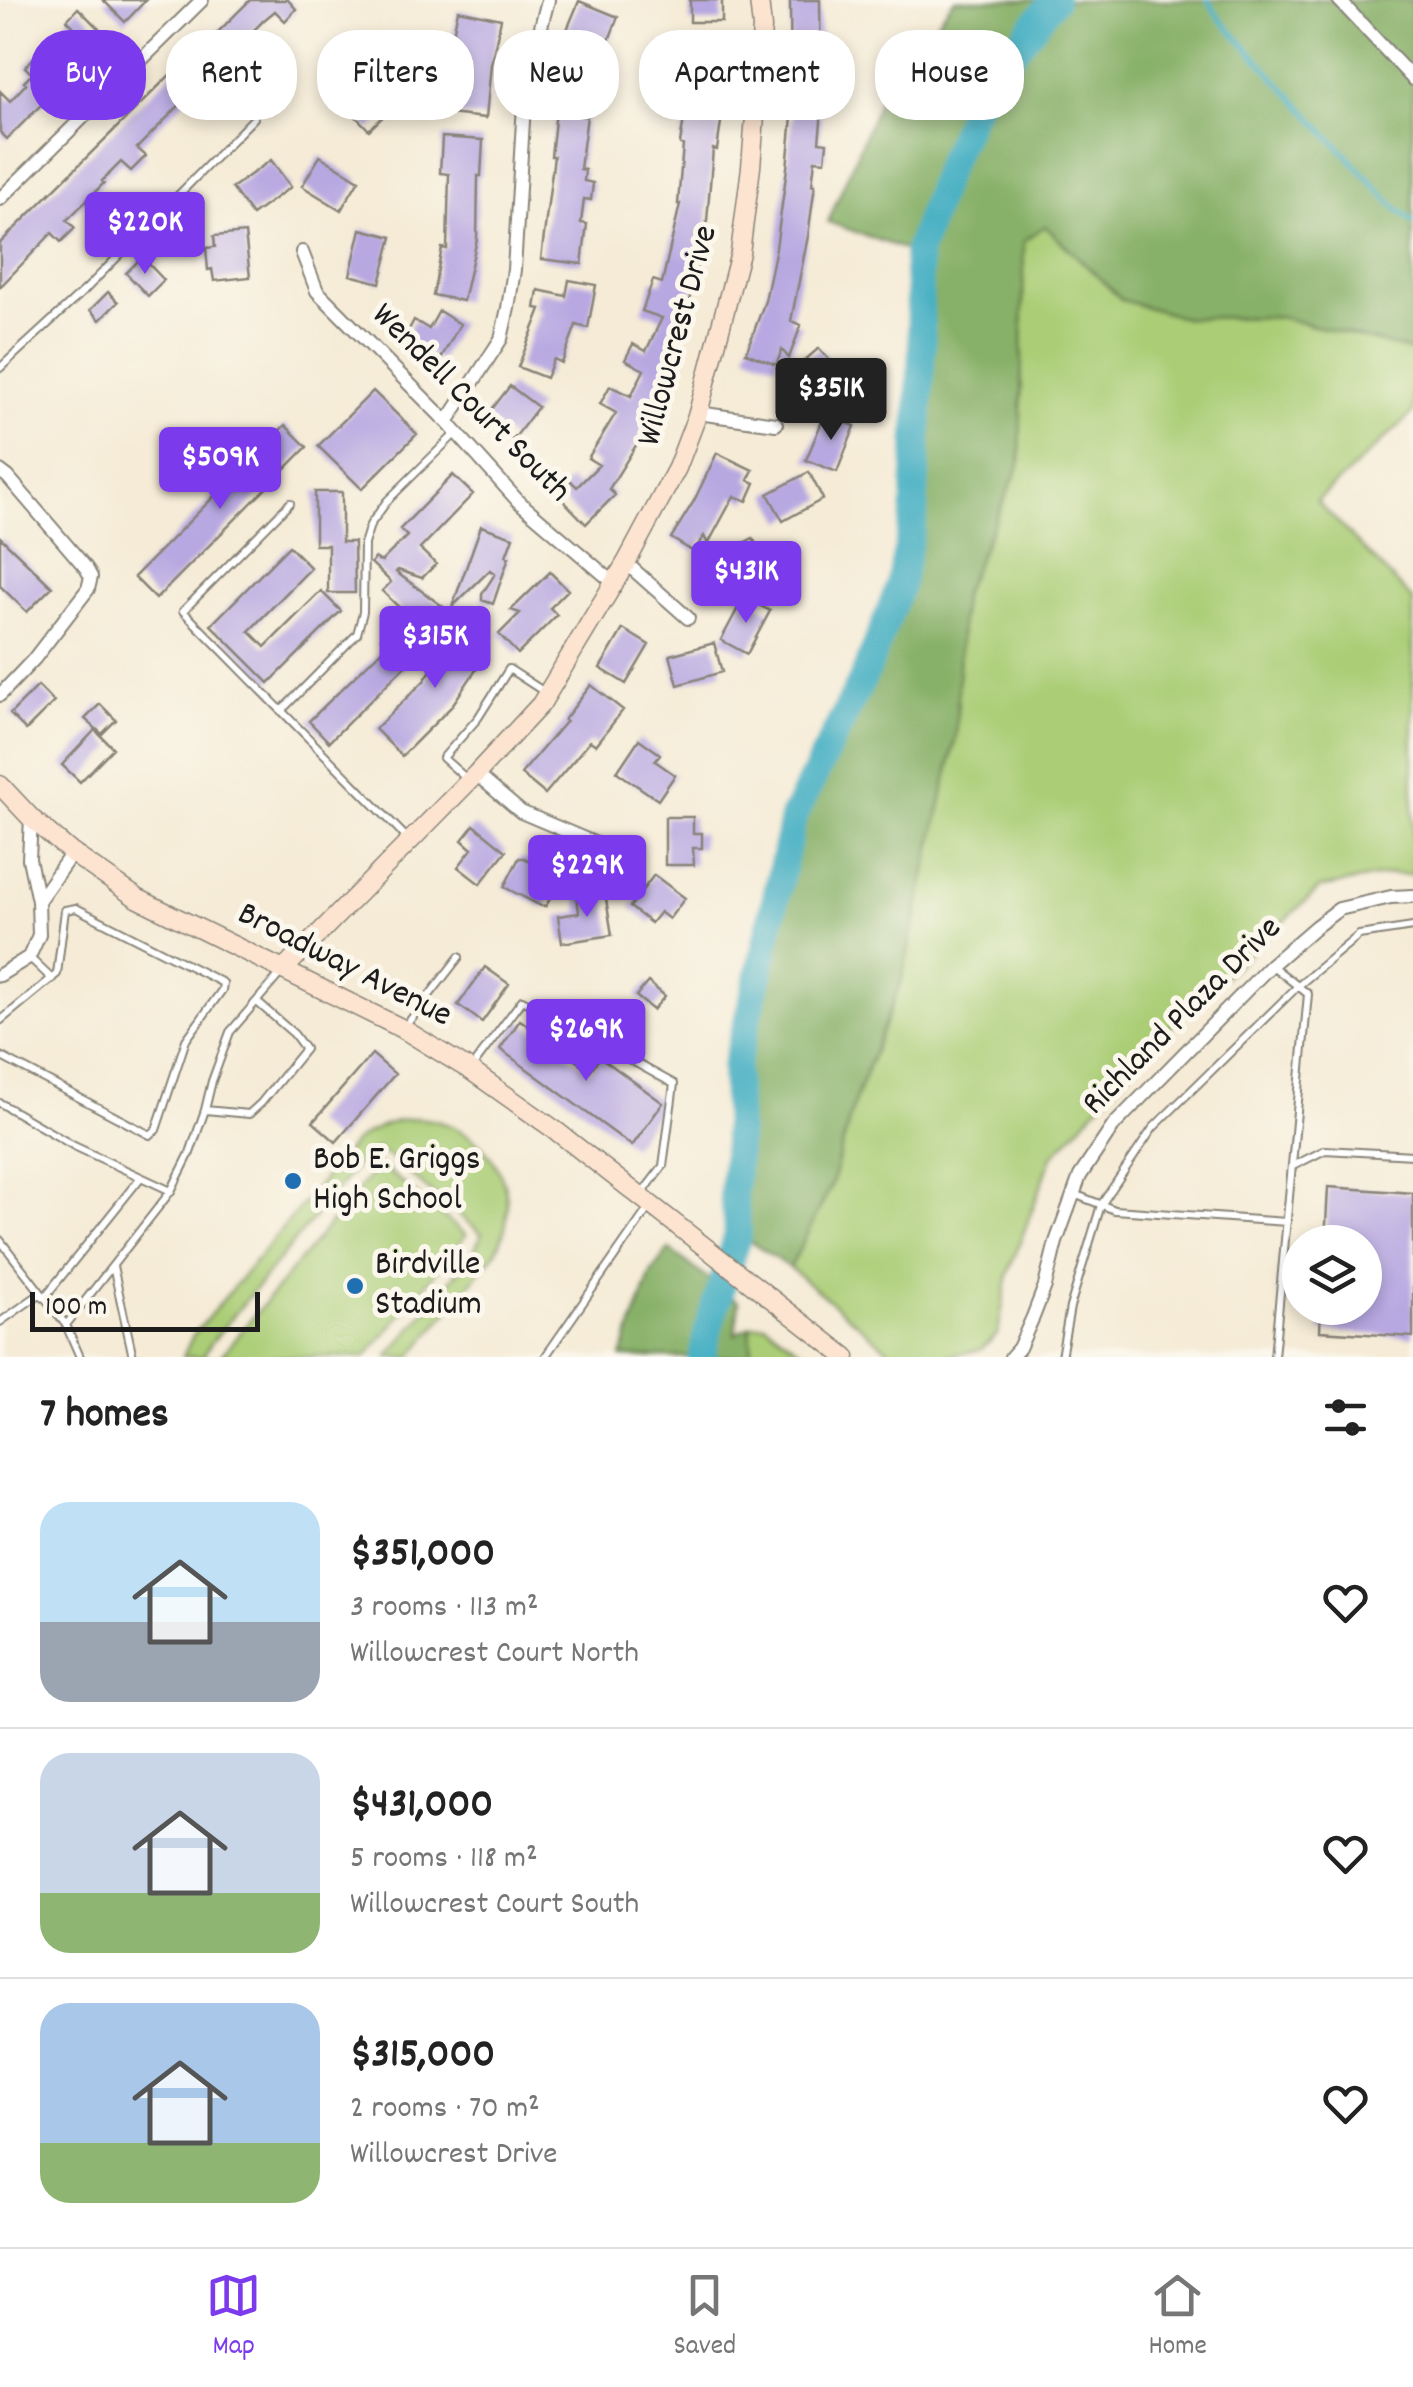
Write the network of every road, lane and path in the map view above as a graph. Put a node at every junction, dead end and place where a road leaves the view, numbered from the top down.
1 (202, 0) edge
2 (548, 0) edge
3 (759, 0) edge
4 (1339, 0) edge
5 (1413, 79) edge
6 (252, 120) edge
7 (0, 199) edge
8 (302, 252) dead end
9 (0, 368) edge
10 (698, 412) junction
11 (776, 424) dead end
12 (452, 427) junction
13 (0, 471) edge
14 (290, 503) dead end
15 (626, 563) junction
16 (614, 583) junction
17 (688, 618) dead end
18 (547, 693) junction
19 (0, 696) edge
20 (282, 711) junction
21 (472, 777) junction
22 (0, 786) edge
23 (31, 818) junction
24 (410, 840) junction
25 (599, 845) dead end
26 (72, 853) junction
27 (1413, 896) edge
28 (38, 901) junction
29 (1413, 927) edge
30 (29, 957) junction
31 (459, 957) dead end
32 (1271, 964) junction
33 (284, 969) junction
34 (0, 975) edge
35 (52, 980) junction
36 (1298, 986) junction
37 (256, 1002) junction
38 (0, 1021) edge
39 (403, 1029) junction
40 (0, 1056) edge
41 (470, 1070) junction
42 (0, 1103) edge
43 (205, 1110) junction
44 (1413, 1155) edge
45 (1292, 1166) junction
46 (141, 1177) junction
47 (171, 1191) junction
48 (1073, 1194) junction
49 (644, 1201) junction
50 (1101, 1204) junction
51 (1286, 1222) junction
52 (0, 1240) edge
53 (112, 1265) junction
54 (43, 1295) junction
55 (0, 1322) edge
56 (66, 1325) junction
57 (80, 1357) edge
58 (133, 1357) edge
59 (545, 1357) edge
60 (846, 1357) edge
61 (1012, 1357) edge
62 (1060, 1357) edge
63 (1274, 1357) edge

1 - 7 street
2 - 12 street
3 - 10 street, Willowcrest Drive
4 - 5 street
6 - 9 lane
8 - 12 street, Wendell Court South
10 - 11 street
10 - 15 street, Willowcrest Drive
12 - 16 street, Wendell Court South
12 - 20 lane
13 - 19 street
14 - 20 lane
15 - 16 street, Willowcrest Drive
15 - 17 street
16 - 18 street, Willowcrest Drive
18 - 21 street, Willowcrest Drive
18 - 21 lane
20 - 24 lane
21 - 24 street, Willowcrest Drive
21 - 25 street
22 - 23 street, Broadway Avenue
23 - 26 street, Broadway Avenue
23 - 28 street
24 - 33 street, Willowcrest Drive
26 - 28 street
26 - 33 street, Broadway Avenue
27 - 32 street, Richland Plaza Drive
28 - 30 street
29 - 36 lane
30 - 34 street
30 - 35 lane
31 - 39 lane
32 - 36 lane
32 - 48 street, Richland Plaza Drive
33 - 37 lane
33 - 39 street, Broadway Avenue
35 - 38 lane
35 - 40 lane
36 - 45 lane
36 - 50 lane
37 - 43 lane
37 - 43 lane
39 - 41 street, Broadway Avenue
41 - 49 street, Broadway Avenue
41 - 49 lane
42 - 46 lane
43 - 47 lane
44 - 45 lane
45 - 51 lane
46 - 47 lane
46 - 54 lane
47 - 53 lane
48 - 50 lane
48 - 61 street, Richland Plaza Drive
49 - 59 lane
49 - 60 street, Broadway Avenue
50 - 51 lane
50 - 62 lane
51 - 63 lane
52 - 54 lane
53 - 56 lane
53 - 58 lane
54 - 55 lane
54 - 56 lane
56 - 57 lane

